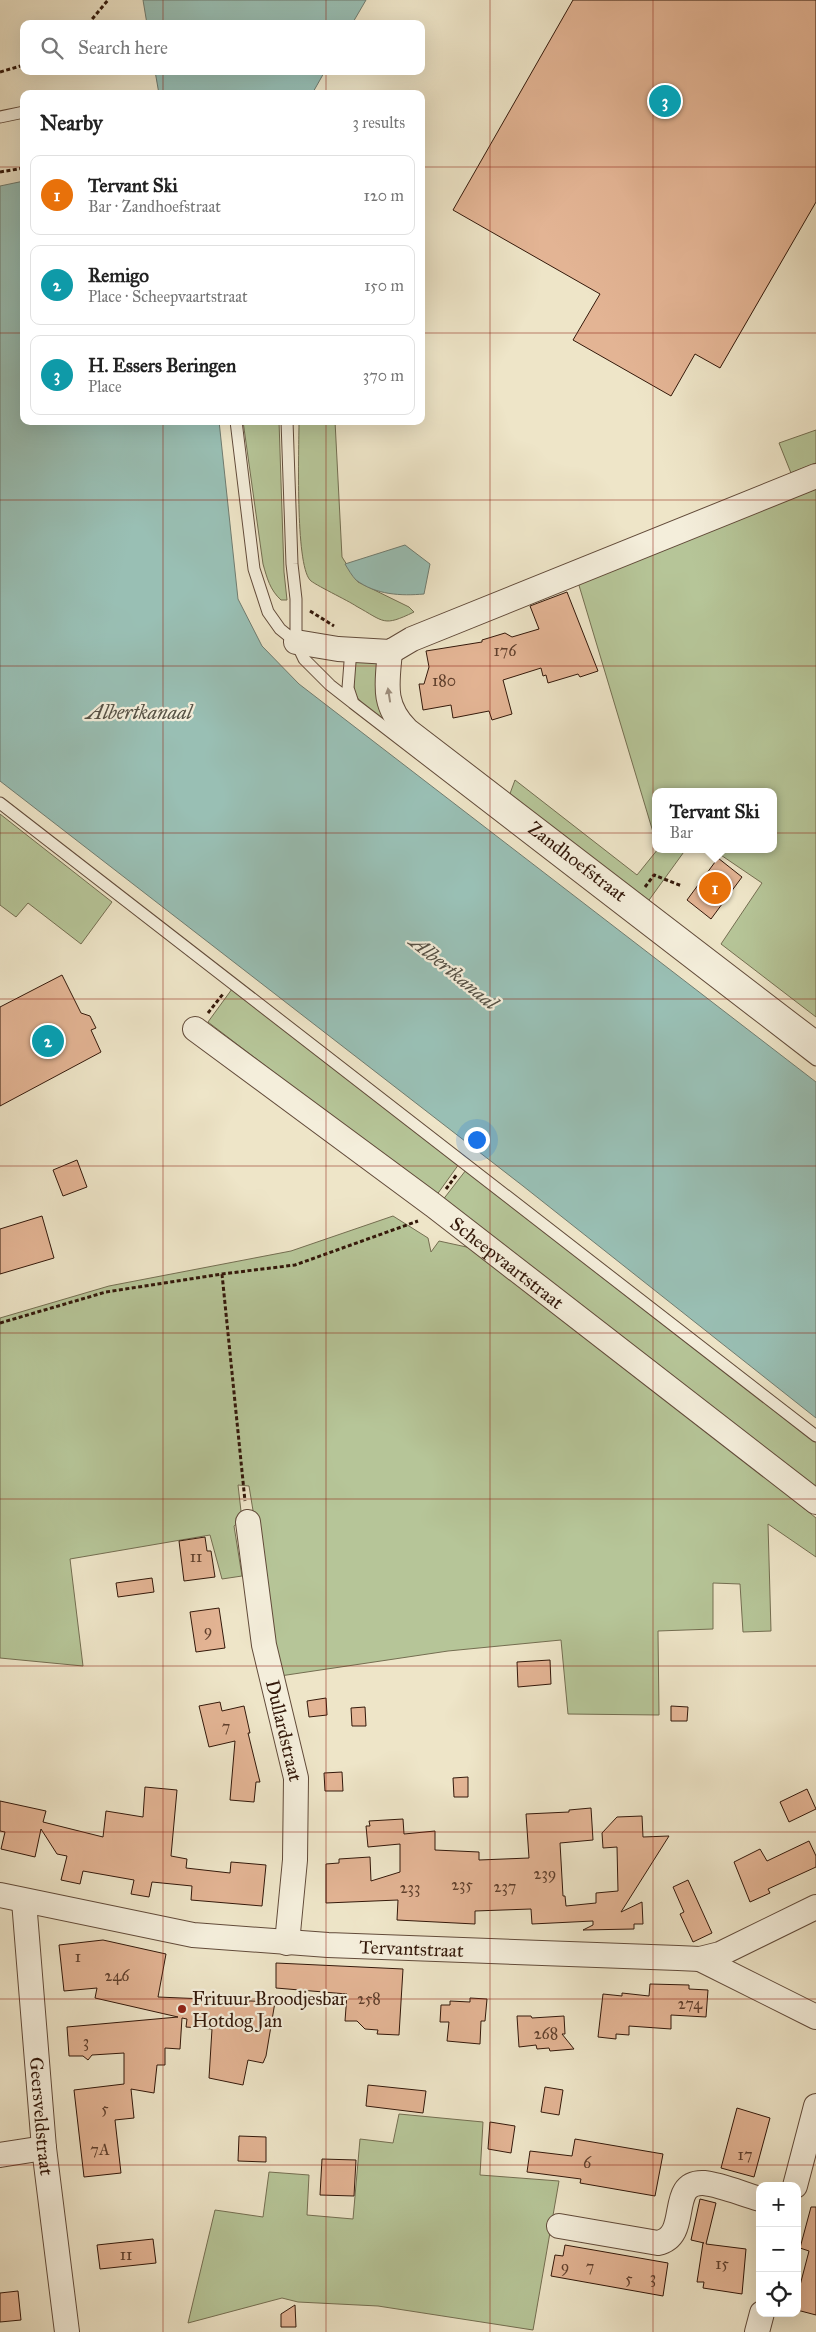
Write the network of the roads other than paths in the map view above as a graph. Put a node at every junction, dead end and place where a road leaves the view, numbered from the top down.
1 (20, 113) edge
2 (0, 117) edge
3 (236, 425) edge
4 (287, 425) edge
5 (816, 476) edge
6 (296, 642) junction
7 (351, 649) junction
8 (390, 652) junction
9 (353, 703) junction
10 (0, 803) edge
11 (195, 1029) road end
12 (816, 1044) edge
13 (816, 1060) edge
14 (816, 1436) edge
15 (816, 1502) edge
16 (248, 1522) road end
17 (0, 1895) edge
18 (24, 1901) junction
19 (816, 1907) edge
20 (287, 1943) junction
21 (700, 1958) junction
22 (816, 2017) edge
23 (816, 2106) edge
24 (44, 2148) junction
25 (0, 2155) edge
26 (796, 2182) edge
27 (756, 2198) edge
28 (559, 2226) dead end
29 (761, 2317) edge
30 (67, 2332) edge
31 (757, 2332) edge

1 - 2 lane
3 - 6 lane
4 - 6 lane
5 - 8 street
6 - 7 street
6 - 9 lane
7 - 8 street
7 - 9 lane
12 -> 8 street, Zandhoefstraat
9 - 13 lane
10 - 14 lane
11 - 15 street, Scheepvaartstraat
16 - 20 street, Dullardstraat
17 - 18 street, Tervantstraat
18 - 20 street, Tervantstraat
18 - 24 street, Geersveldstraat
19 - 21 street, Tervantstraat
20 - 21 street, Tervantstraat
21 - 22 street
23 - 26 street
24 - 25 street
24 - 30 street, Geersveldstraat
27 - 28 street
29 - 31 street

